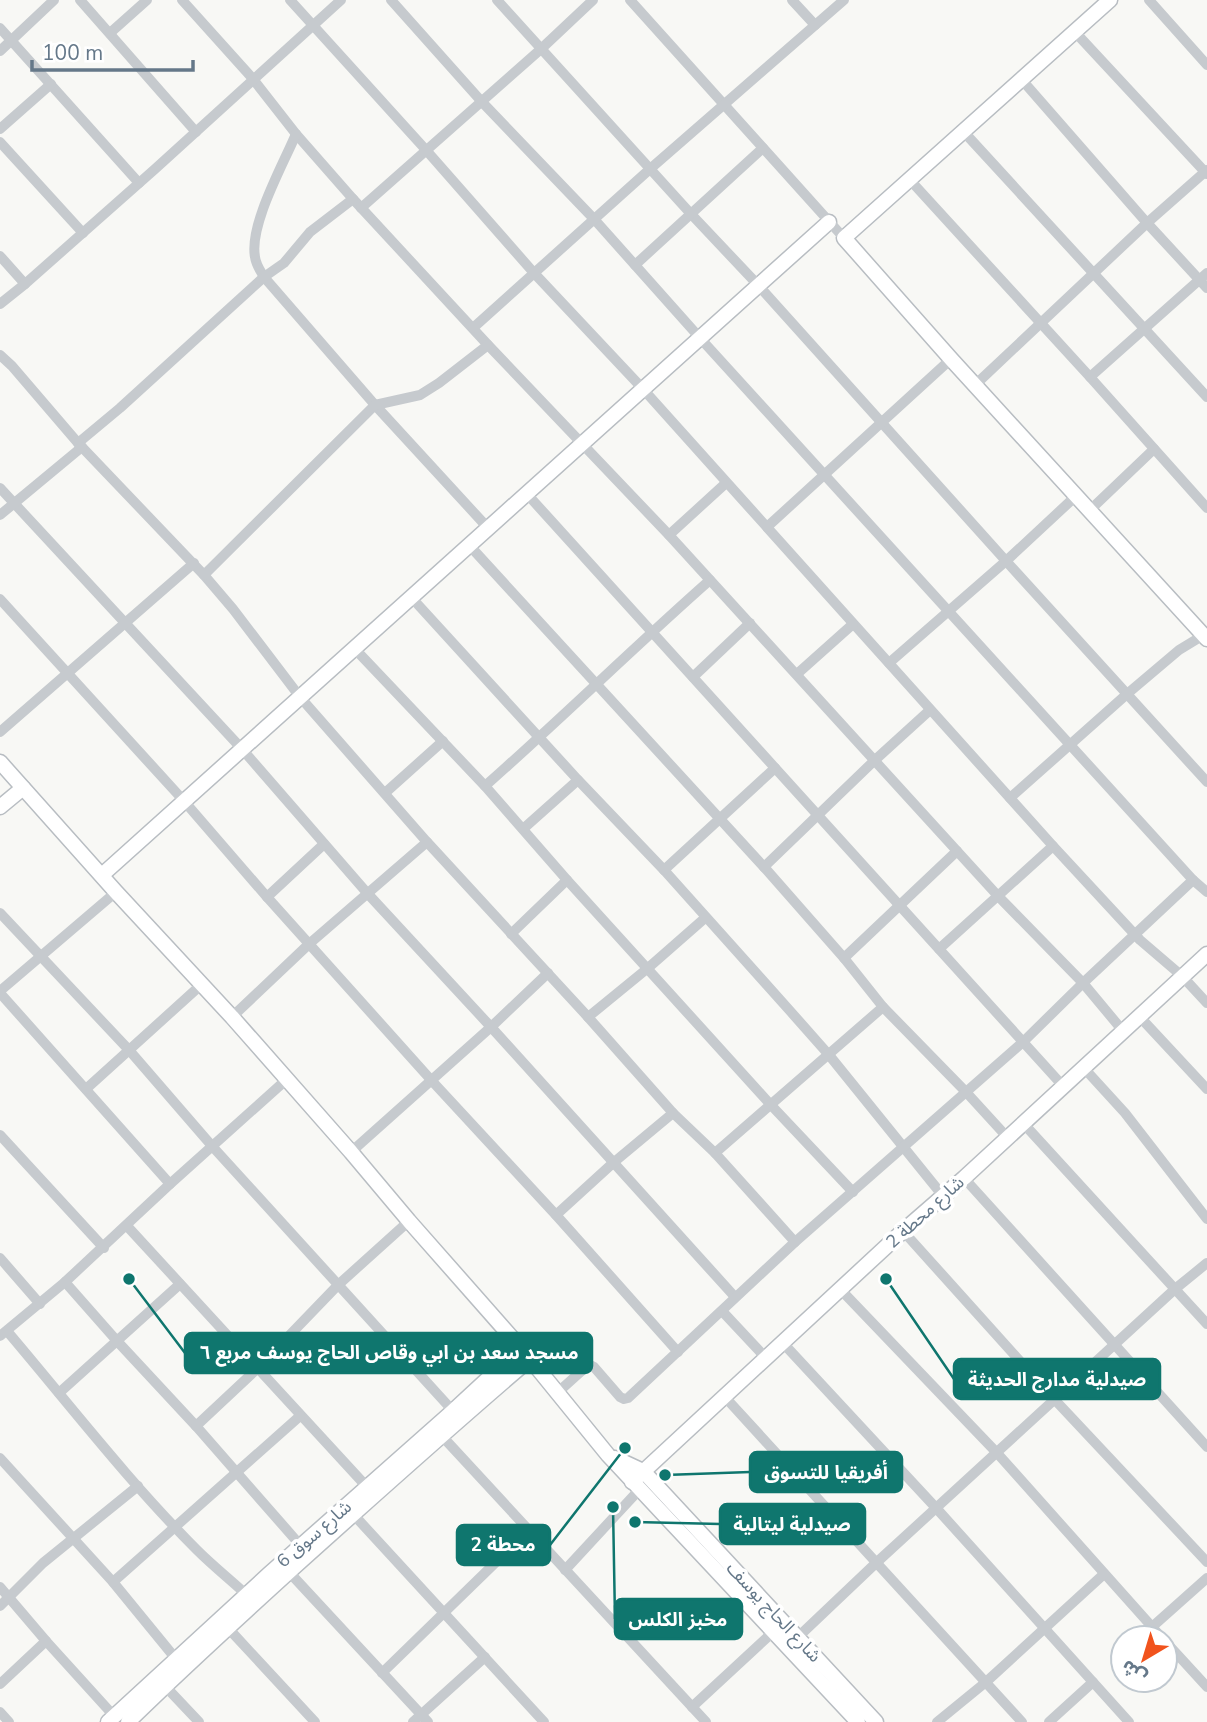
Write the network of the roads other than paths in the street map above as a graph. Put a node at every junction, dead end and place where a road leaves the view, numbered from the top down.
1 (54, 0) edge
2 (80, 0) edge
3 (148, 0) edge
4 (182, 0) edge
5 (290, 0) edge
6 (341, 0) edge
7 (391, 0) edge
8 (497, 0) edge
9 (593, 0) edge
10 (630, 0) edge
11 (792, 0) edge
12 (844, 0) edge
13 (1110, 0) edge
14 (1149, 0) edge
15 (314, 25) junction
16 (815, 25) junction
17 (0, 28) edge
18 (1075, 32) junction
19 (110, 33) junction
20 (12, 41) junction
21 (541, 49) junction
22 (0, 51) edge
23 (1207, 65) edge
24 (253, 79) junction
25 (1021, 80) junction
26 (51, 84) junction
27 (482, 102) junction
28 (724, 105) junction
29 (0, 129) edge
30 (963, 131) junction
31 (196, 132) junction
32 (296, 134) junction
33 (0, 142) edge
34 (763, 148) junction
35 (426, 150) junction
36 (650, 169) junction
37 (1206, 172) edge
38 (909, 180) junction
39 (139, 183) junction
40 (353, 199) junction
41 (361, 208) junction
42 (691, 214) junction
43 (594, 219) junction
44 (829, 222) junction
45 (1147, 223) junction
46 (83, 233) junction
47 (844, 238) junction
48 (0, 256) edge
49 (635, 265) junction
50 (534, 273) junction
51 (1093, 274) junction
52 (264, 277) junction
53 (1204, 280) edge
54 (25, 284) junction
55 (758, 285) junction
56 (0, 304) edge
57 (1040, 324) junction
58 (473, 328) junction
59 (1144, 330) junction
60 (700, 338) junction
61 (488, 345) junction
62 (0, 355) edge
63 (951, 359) junction
64 (1090, 377) junction
65 (975, 385) junction
66 (643, 389) junction
67 (1207, 397) edge
68 (375, 405) junction
69 (881, 422) junction
70 (583, 443) junction
71 (80, 445) junction
72 (1154, 449) junction
73 (824, 474) junction
74 (726, 483) junction
75 (0, 488) edge
76 (527, 494) junction
77 (1077, 495) junction
78 (14, 503) junction
79 (1207, 508) edge
80 (1090, 510) junction
81 (0, 514) edge
82 (766, 527) junction
83 (488, 528) junction
84 (669, 535) junction
85 (469, 545) junction
86 (1006, 561) junction
87 (194, 564) junction
88 (204, 575) junction
89 (710, 580) junction
90 (411, 597) junction
91 (0, 599) edge
92 (948, 611) junction
93 (750, 623) junction
94 (126, 624) junction
95 (853, 624) junction
96 (652, 632) junction
97 (1206, 636) edge
98 (354, 648) junction
99 (889, 663) junction
100 (68, 674) junction
101 (797, 674) junction
102 (693, 677) junction
103 (596, 683) junction
104 (1127, 694) junction
105 (300, 697) junction
106 (930, 710) junction
107 (0, 732) edge
108 (540, 738) junction
109 (443, 741) junction
110 (1070, 745) junction
111 (242, 749) junction
112 (875, 760) junction
113 (0, 762) edge
114 (775, 768) junction
115 (579, 780) junction
116 (1207, 782) edge
117 (485, 786) junction
118 (23, 788) junction
119 (385, 793) junction
120 (1010, 798) junction
121 (184, 801) junction
122 (0, 807) edge
123 (818, 815) junction
124 (719, 819) junction
125 (523, 830) junction
126 (428, 842) junction
127 (324, 844) junction
128 (1053, 846) junction
129 (957, 851) junction
130 (764, 867) junction
131 (664, 870) junction
132 (102, 875) junction
133 (567, 880) junction
134 (1193, 880) junction
135 (116, 892) junction
136 (1207, 892) edge
137 (368, 894) junction
138 (998, 896) junction
139 (267, 898) junction
140 (900, 906) junction
141 (0, 913) edge
142 (705, 918) junction
143 (511, 933) junction
144 (1136, 935) junction
145 (309, 944) junction
146 (939, 949) junction
147 (1207, 954) edge
148 (41, 957) junction
149 (844, 958) junction
150 (648, 968) junction
151 (548, 973) junction
152 (1182, 976) junction
153 (1083, 983) junction
154 (202, 984) junction
155 (0, 992) edge
156 (1207, 1003) edge
157 (883, 1007) junction
158 (1139, 1016) junction
159 (232, 1017) junction
160 (588, 1017) junction
161 (491, 1027) junction
162 (1123, 1031) junction
163 (1023, 1042) junction
164 (129, 1050) junction
165 (829, 1055) junction
166 (1083, 1068) junction
167 (286, 1080) junction
168 (432, 1081) junction
169 (1063, 1086) junction
170 (86, 1089) junction
171 (1207, 1089) edge
172 (966, 1092) junction
173 (770, 1104) junction
174 (673, 1113) junction
175 (1023, 1123) junction
176 (0, 1135) edge
177 (1007, 1138) junction
178 (212, 1146) junction
179 (904, 1148) junction
180 (351, 1152) junction
181 (715, 1153) junction
182 (613, 1163) junction
183 (964, 1178) junction
184 (170, 1184) junction
185 (853, 1192) junction
186 (943, 1196) junction
187 (556, 1215) junction
188 (1207, 1219) edge
189 (409, 1221) junction
190 (127, 1226) junction
191 (903, 1231) junction
192 (795, 1242) junction
193 (104, 1248) junction
194 (0, 1258) edge
195 (1207, 1263) edge
196 (65, 1282) junction
197 (180, 1284) junction
198 (338, 1285) junction
199 (1175, 1289) junction
200 (841, 1290) junction
201 (735, 1297) junction
202 (40, 1304) junction
203 (722, 1311) junction
204 (1207, 1324) edge
205 (3, 1334) edge
206 (117, 1341) junction
207 (782, 1342) junction
208 (1114, 1345) junction
209 (678, 1352) junction
210 (525, 1354) junction
211 (766, 1358) junction
212 (258, 1368) junction
213 (59, 1393) junction
214 (557, 1393) junction
215 (724, 1396) junction
216 (1055, 1400) junction
217 (453, 1411) junction
218 (300, 1416) junction
219 (196, 1426) junction
220 (442, 1435) junction
221 (1207, 1447) edge
222 (997, 1453) junction
223 (608, 1455) junction
224 (0, 1458) edge
225 (643, 1471) junction
226 (236, 1474) junction
227 (138, 1486) junction
228 (636, 1486) junction
229 (367, 1488) junction
230 (937, 1509) junction
231 (353, 1514) junction
232 (175, 1527) junction
233 (528, 1531) junction
234 (74, 1539) junction
235 (301, 1546) junction
236 (1206, 1558) edge
237 (876, 1563) junction
238 (565, 1570) junction
239 (289, 1572) junction
240 (1104, 1574) junction
241 (1207, 1578) edge
242 (113, 1582) junction
243 (0, 1587) edge
244 (9, 1597) junction
245 (251, 1599) junction
246 (0, 1606) edge
247 (444, 1613) junction
248 (1148, 1624) edge
249 (1156, 1624) edge
250 (228, 1628) junction
251 (1045, 1628) junction
252 (773, 1632) junction
253 (797, 1638) junction
254 (46, 1641) junction
255 (485, 1657) junction
256 (1179, 1657) edge
257 (176, 1659) junction
258 (382, 1673) junction
259 (986, 1682) junction
260 (1093, 1682) junction
261 (0, 1684) edge
262 (165, 1686) junction
263 (1207, 1687) edge
264 (692, 1707) junction
265 (0, 1712) edge
266 (420, 1719) edge
267 (117, 1720) edge
268 (701, 1720) edge
269 (9, 1722) edge
270 (199, 1722) edge
271 (315, 1722) edge
272 (544, 1722) edge
273 (858, 1722) edge
274 (876, 1722) edge
275 (937, 1722) edge
276 (1022, 1722) edge
277 (1049, 1722) edge
278 (1129, 1722) edge

1 - 20 street
2 - 19 street
3 - 19 street
4 - 24 street
5 - 15 street
6 - 15 street
7 - 27 street
8 - 21 street
9 - 21 street
10 - 28 street
11 - 16 street
12 - 16 street
13 - 18 street
14 - 23 street
15 - 24 street
15 - 35 street
16 - 28 street
17 - 20 street
18 - 25 street
18 - 37 street
19 - 31 street
20 - 22 street
20 - 26 street
21 - 27 street
21 - 36 street
24 - 31 street
24 - 32 street
25 - 30 street
25 - 45 street
26 - 29 street
26 - 39 street
27 - 35 street
27 - 43 street
28 - 34 street
28 - 36 street
30 - 38 street
30 - 51 street
31 - 39 street
32 - 40 street
32 - 52 street
33 - 46 street
34 - 42 street
34 - 44 street
35 - 41 street
35 - 50 street
36 - 42 street
36 - 43 street
37 - 45 street
38 - 47 street
38 - 57 street
39 - 46 street
40 - 41 street
40 - 52 street
41 - 58 street
42 - 49 street
42 - 55 street
43 - 49 street
43 - 50 street
44 - 47 street
44 - 55 street
45 - 51 street
45 - 53 street
46 - 54 street
47 - 63 street
48 - 54 street
49 - 60 street
50 - 58 street
50 - 66 street
51 - 57 street
51 - 59 street
52 - 68 street
52 - 71 street
53 - 59 street
54 - 56 street
55 - 60 street
55 - 69 street
57 - 64 street
57 - 65 street
58 - 61 street
59 - 64 street
59 - 67 street
60 - 66 street
60 - 73 street
61 - 68 street
61 - 70 street
62 - 71 street
63 - 65 street
63 - 69 street
64 - 72 street
65 - 77 street
66 - 70 street
66 - 74 street
68 - 83 street
68 - 88 street
69 - 73 street
69 - 86 street
70 - 76 street
70 - 84 street
71 - 78 street
71 - 87 street
72 - 79 street
72 - 80 street
73 - 82 street
73 - 92 street
74 - 82 street
74 - 84 street
75 - 78 street
76 - 83 street
76 - 96 street
77 - 80 street
77 - 86 street
78 - 81 street
78 - 94 street
80 - 97 street
82 - 95 street
83 - 85 street
84 - 89 street
85 - 90 street
85 - 103 street
86 - 92 street
86 - 104 street
87 - 88 street
87 - 94 street
88 - 105 street
89 - 93 street
89 - 96 street
90 - 98 street
90 - 108 street
91 - 100 street
92 - 99 street
92 - 110 street
93 - 101 street
93 - 102 street
94 - 100 street
94 - 111 street
95 - 99 street
95 - 101 street
96 - 102 street
96 - 103 street
97 - 104 street
98 - 105 street
98 - 109 street
99 - 106 street
100 - 107 street
100 - 121 street
101 - 112 street
102 - 114 street
103 - 108 street
103 - 124 street
104 - 110 street
104 - 116 street
105 - 111 street
105 - 119 street
106 - 112 street
106 - 120 street
108 - 115 street
108 - 117 street
109 - 117 street
109 - 119 street
110 - 120 street
110 - 134 street
111 - 121 street
111 - 127 street
112 - 123 street
112 - 129 street
113 - 118 street, شارع الحاج يوسف
114 - 123 street
114 - 124 street
115 - 125 street
115 - 131 street
117 - 125 street
118 - 122 street
118 - 132 street, شارع الحاج يوسف
119 - 126 street
120 - 128 street
121 - 132 street
121 - 139 street
123 - 130 street
123 - 140 street
124 - 130 street
124 - 131 street
125 - 133 street
126 - 137 street
126 - 143 street
127 - 137 street
127 - 139 street
128 - 138 street
128 - 144 street
129 - 138 street
129 - 140 street
130 - 149 street
131 - 142 street
132 - 135 street, شارع الحاج يوسف
133 - 143 street
133 - 150 street
134 - 136 street
134 - 144 street
135 - 148 street
135 - 154 street, شارع الحاج يوسف
137 - 145 street
137 - 161 street
138 - 146 street
138 - 153 street
139 - 145 street
140 - 146 street
140 - 149 street
141 - 148 street
142 - 150 street
142 - 165 street
143 - 151 street
144 - 152 street
144 - 153 street
145 - 159 street
145 - 168 street
146 - 163 street
147 - 152 street, شارع محطة 2
148 - 155 street
148 - 164 street
149 - 157 street
150 - 160 street
150 - 173 street
151 - 160 street
151 - 161 street
152 - 156 street
152 - 158 street, شارع محطة 2
153 - 162 street
153 - 163 street
154 - 159 street, شارع الحاج يوسف
154 - 164 street
155 - 170 street
157 - 165 street
157 - 172 street
158 - 162 street, شارع محطة 2
158 - 171 street
159 - 167 street, شارع الحاج يوسف
160 - 174 street
161 - 168 street
161 - 182 street
162 - 166 street, شارع محطة 2
163 - 169 street
163 - 172 street
164 - 170 street
164 - 178 street
165 - 173 street
165 - 179 street
166 - 169 street, شارع محطة 2
166 - 188 street
167 - 178 street
167 - 180 street, شارع الحاج يوسف
168 - 180 street
168 - 187 street
169 - 175 street, شارع محطة 2
170 - 184 street
172 - 177 street
172 - 179 street
173 - 181 street
173 - 185 street
174 - 181 street
174 - 182 street
175 - 177 street, شارع محطة 2
175 - 199 street
176 - 193 street
177 - 183 street, شارع محطة 2
178 - 184 street
178 - 198 street
179 - 185 street
179 - 186 street
180 - 189 street, شارع الحاج يوسف
181 - 192 street
182 - 187 street
182 - 201 street
183 - 186 street, شارع محطة 2
183 - 208 street
184 - 190 street
185 - 192 street
186 - 191 street, شارع محطة 2
187 - 209 street
189 - 198 street
189 - 210 street, شارع الحاج يوسف
190 - 193 street
190 - 197 street
191 - 200 street, شارع محطة 2
191 - 216 street
192 - 201 street
193 - 196 street
194 - 202 street
195 - 199 street
196 - 202 street
196 - 206 street
197 - 206 street
197 - 212 street
198 - 212 street
198 - 217 street
199 - 204 street
199 - 208 street
200 - 207 street, شارع محطة 2
200 - 222 street
201 - 203 street
202 - 205 street
203 - 209 street
203 - 211 street
205 - 213 street
206 - 213 street
206 - 219 street
207 - 211 street, شارع محطة 2
207 - 230 street
208 - 216 street
208 - 221 street
209 - 214 street
210 - 214 street, شارع الحاج يوسف
210 - 217 street, شارع سوق 6
210 - 220 street, شارع سوق 6
211 - 215 street, شارع محطة 2
212 - 218 street
212 - 219 street
213 - 227 street
214 - 223 street, شارع الحاج يوسف
215 - 225 street, شارع محطة 2
215 - 237 street
216 - 222 street
216 - 236 street
217 - 229 street, شارع سوق 6
218 - 226 street
218 - 229 street
219 - 226 street
220 - 231 street, شارع سوق 6
220 - 233 street
222 - 230 street
222 - 240 street
223 - 225 street
223 - 228 street, شارع الحاج يوسف
224 - 234 street
225 - 228 street, شارع محطة 2
225 - 253 street, شارع الحاج يوسف
226 - 232 street
226 - 235 street
227 - 232 street
227 - 234 street
228 - 238 street
228 - 252 street, شارع الحاج يوسف
229 - 235 street, شارع سوق 6
230 - 237 street
230 - 251 street
231 - 239 street, شارع سوق 6
231 - 247 street
232 - 242 street
232 - 245 street
233 - 238 street
233 - 247 street
234 - 242 street
234 - 244 street
235 - 245 street, شارع سوق 6
237 - 253 street
237 - 259 street
238 - 264 street
239 - 245 street, شارع سوق 6
239 - 258 street
240 - 248 street
240 - 251 street
241 - 249 street
242 - 257 street
243 - 244 street
244 - 246 street
244 - 254 street
245 - 250 street, شارع سوق 6
245 - 257 street, شارع سوق 6
247 - 255 street
247 - 258 street
250 - 262 street, شارع سوق 6
250 - 271 street
251 - 259 street
251 - 260 street
252 - 264 street
252 - 273 street, شارع الحاج يوسف
253 - 274 street, شارع الحاج يوسف
254 - 261 street
254 - 267 street
255 - 266 street
255 - 272 street
256 - 263 street
257 - 267 street, شارع سوق 6
258 - 266 street
259 - 275 street
259 - 276 street
260 - 277 street
260 - 278 street
262 - 267 street, شارع سوق 6
262 - 270 street
264 - 268 street
265 - 269 street

